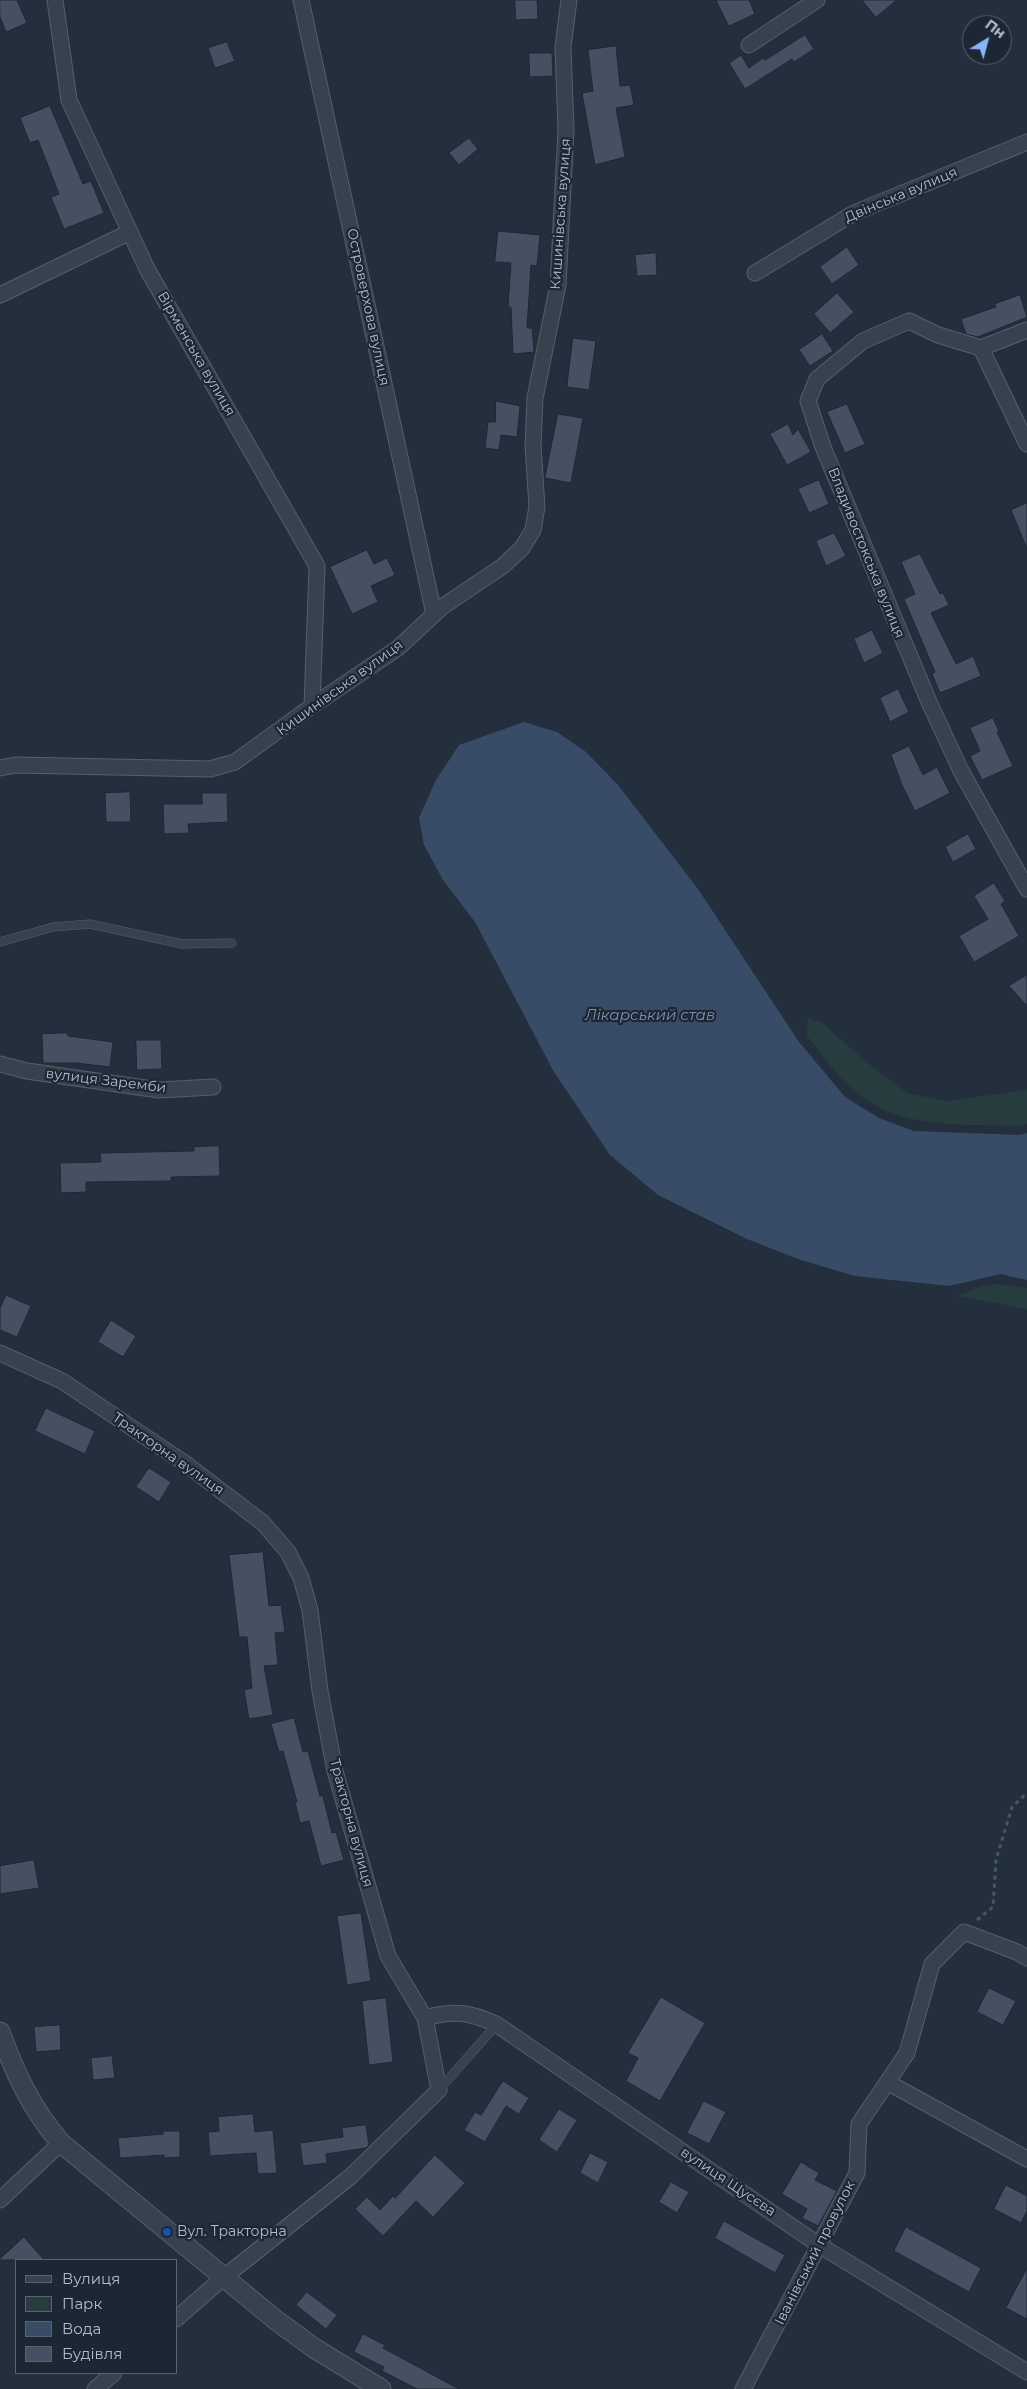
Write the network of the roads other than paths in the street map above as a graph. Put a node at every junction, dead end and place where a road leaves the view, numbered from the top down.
1 (55, 0) edge
2 (302, 0) edge
3 (568, 0) edge
4 (817, 0) edge
5 (749, 45) dead end
6 (1027, 142) edge
7 (130, 232) junction
8 (755, 273) dead end
9 (0, 295) edge
10 (1027, 330) edge
11 (981, 348) junction
12 (1027, 444) edge
13 (434, 614) junction
14 (312, 706) junction
15 (0, 768) edge
16 (1027, 889) edge
17 (0, 942) edge
18 (232, 943) dead end
19 (0, 1064) edge
20 (213, 1087) dead end
21 (0, 1353) edge
22 (1027, 1958) edge
23 (425, 2018) junction
24 (498, 2023) junction
25 (0, 2032) edge
26 (887, 2082) junction
27 (439, 2090) junction
28 (61, 2143) junction
29 (1027, 2159) edge
30 (0, 2200) edge
31 (820, 2244) junction
32 (223, 2278) junction
33 (178, 2317) edge
34 (1027, 2372) edge
35 (113, 2374) edge
36 (95, 2389) edge
37 (381, 2389) edge
38 (743, 2389) edge

1 - 7 street, Вірменська вулиця
2 - 13 street, Островерхова вулиця
3 - 13 street, Кишинівська вулиця
4 - 5 street
6 - 8 street, Двінська вулиця
7 - 9 street
7 - 14 street, Вірменська вулиця
10 - 11 street
11 - 12 street
11 - 16 street, Владивостокська вулиця
13 - 14 street, Кишинівська вулиця
14 - 15 street, Кишинівська вулиця
17 - 18 lane
19 - 20 street, вулиця Заремби
21 - 23 street, Тракторна вулиця
22 - 26 street, Іванівський провулок
23 - 24 street, вулиця Щусєва
23 - 27 street, Тракторна вулиця
24 - 27 lane
24 - 31 street, вулиця Щусєва
25 - 28 street
26 - 29 street
26 - 31 street, Іванівський провулок
27 - 32 street
28 - 30 street
28 - 32 street
31 - 34 street, вулиця Щусєва
31 - 38 street, Іванівський провулок
32 - 33 street
32 - 37 street
35 - 36 street

